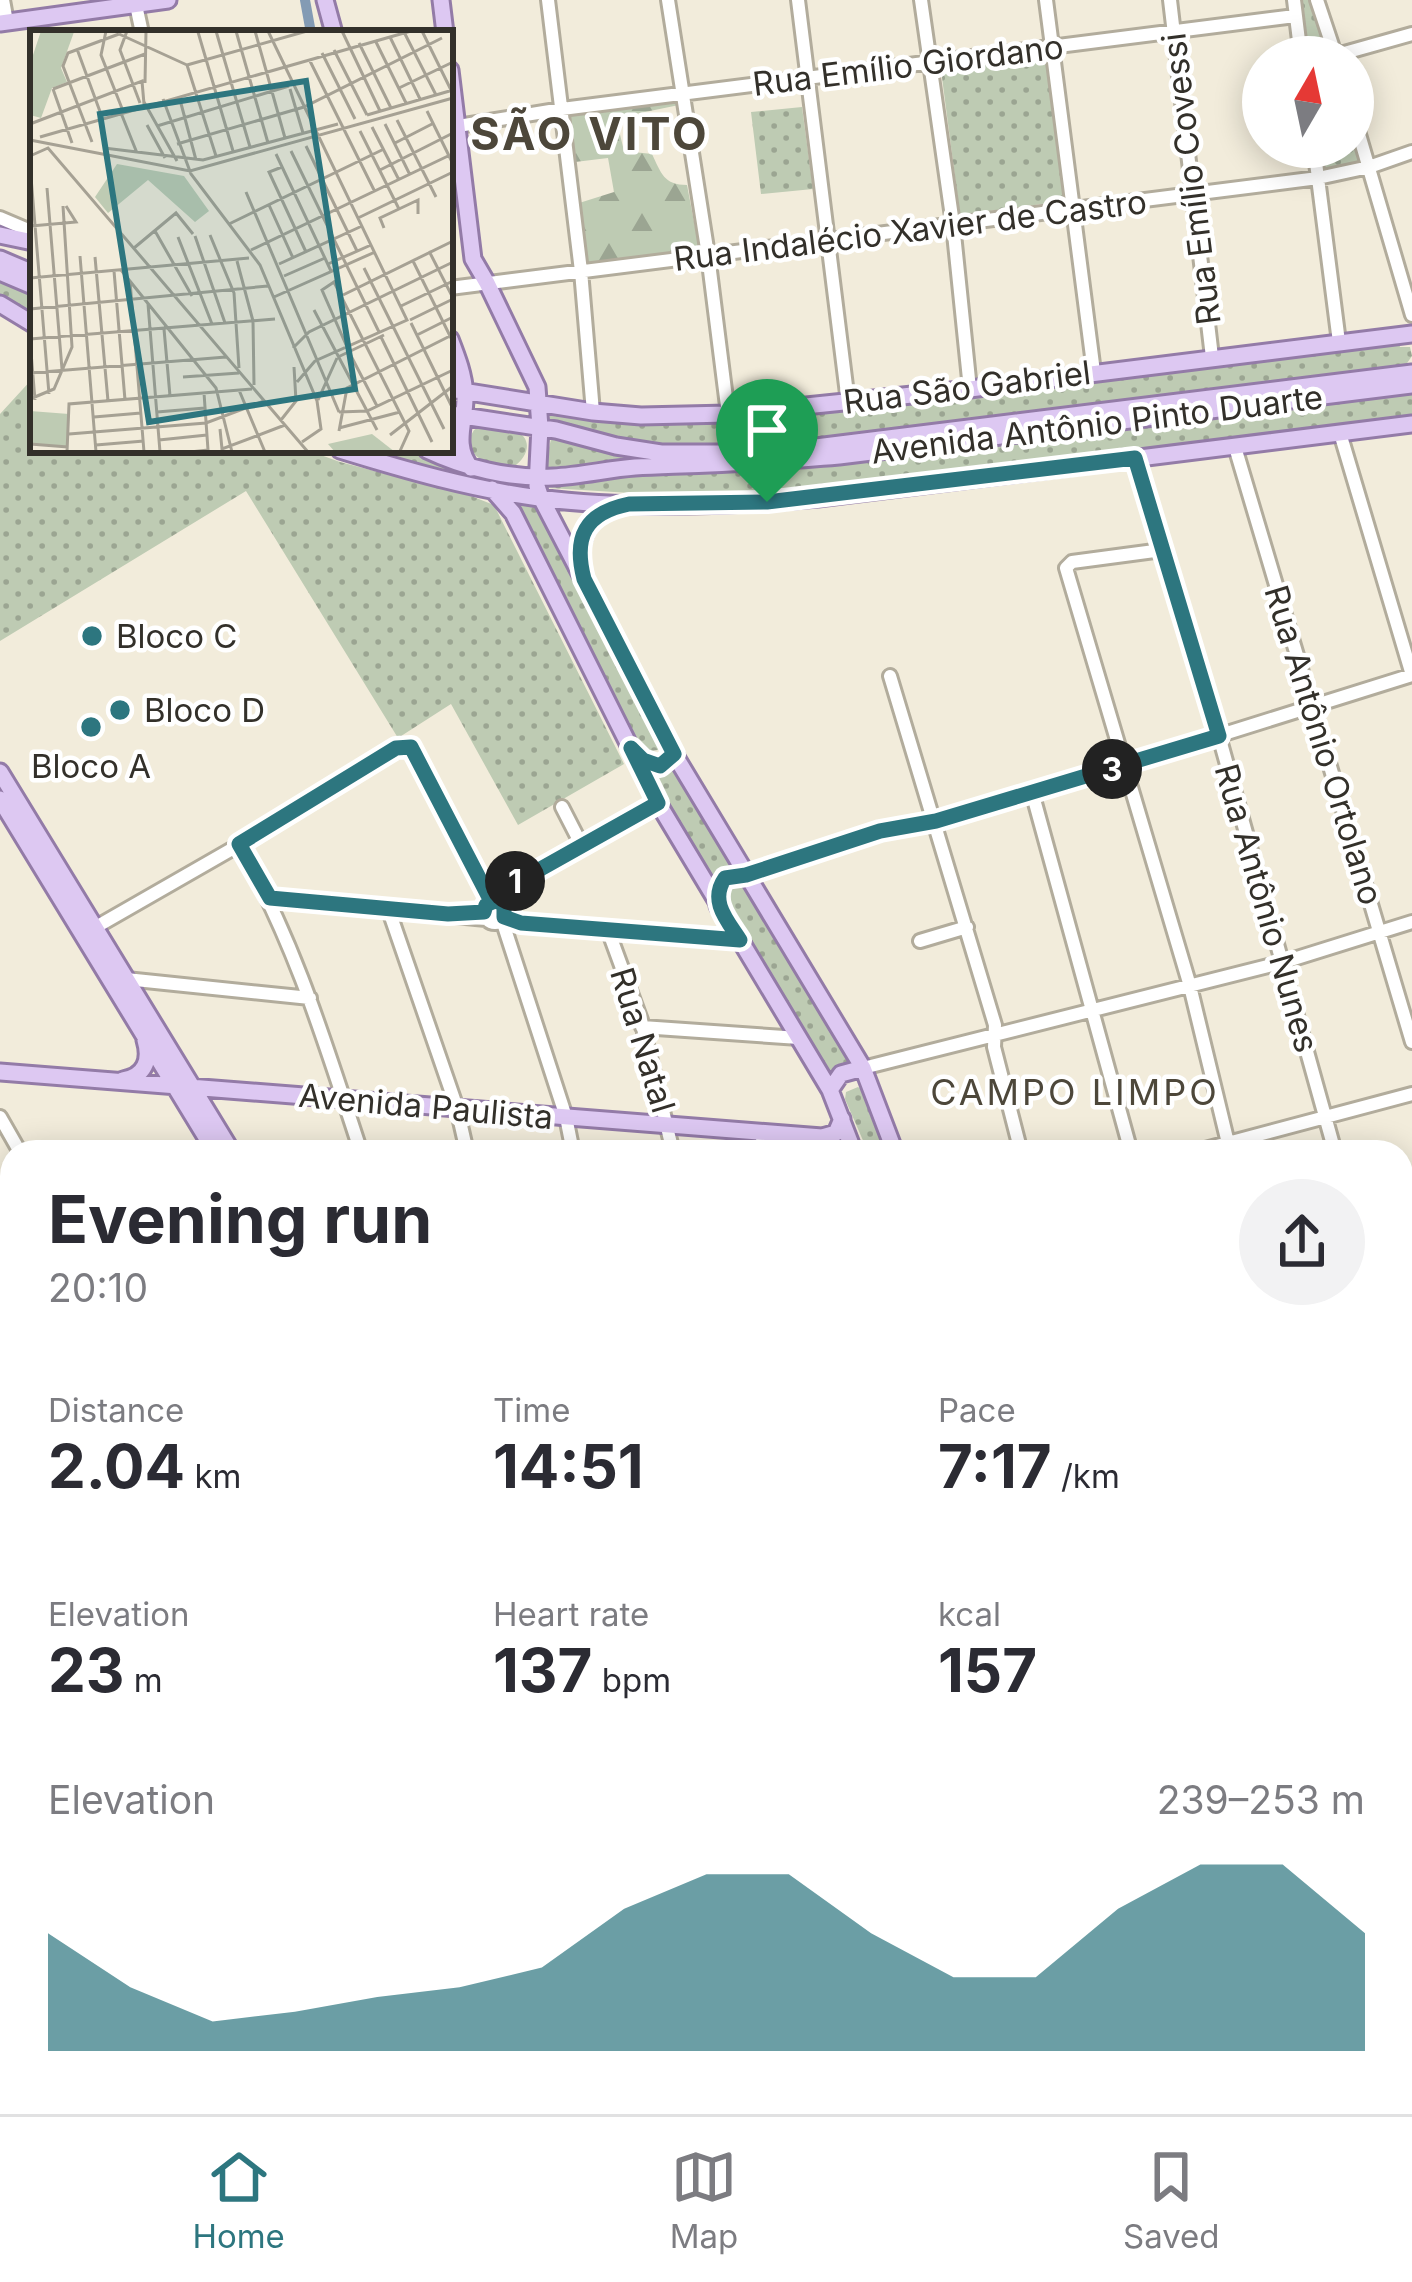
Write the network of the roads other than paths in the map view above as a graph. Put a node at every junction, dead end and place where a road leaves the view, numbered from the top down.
1 (3, 0) edge
2 (325, 0) edge
3 (441, 0) edge
4 (548, 0) edge
5 (668, 0) edge
6 (798, 0) edge
7 (921, 0) edge
8 (1046, 0) edge
9 (1170, 0) edge
10 (1294, 0) edge
11 (1316, 0) edge
12 (152, 2) edge
13 (1295, 16) junction
14 (4, 22) edge
15 (31, 27) edge
16 (333, 30) edge
17 (445, 30) edge
18 (1174, 32) junction
19 (1412, 34) edge
20 (1298, 36) edge
21 (1327, 36) edge
22 (1374, 45) edge
23 (1052, 47) junction
24 (929, 61) junction
25 (808, 77) junction
26 (683, 94) junction
27 (562, 109) junction
28 (454, 127) edge
29 (1412, 152) edge
30 (1374, 165) edge
31 (1317, 168) edge
32 (1364, 168) edge
33 (1369, 168) edge
34 (1318, 178) junction
35 (1194, 194) junction
36 (1073, 209) junction
37 (0, 218) edge
38 (953, 224) junction
39 (30, 231) edge
40 (0, 236) edge
41 (827, 240) junction
42 (30, 241) edge
43 (708, 255) junction
44 (0, 260) edge
45 (1405, 264) edge
46 (581, 271) junction
47 (0, 272) edge
48 (30, 272) edge
49 (487, 283) junction
50 (30, 285) edge
51 (453, 288) edge
52 (0, 304) edge
53 (1412, 315) edge
54 (30, 322) edge
55 (1412, 334) edge
56 (1339, 342) junction
57 (453, 357) edge
58 (1212, 357) junction
59 (1094, 372) junction
60 (1412, 373) edge
61 (1412, 385) edge
62 (970, 389) junction
63 (458, 391) edge
64 (848, 402) junction
65 (539, 405) junction
66 (593, 412) junction
67 (458, 414) edge
68 (728, 414) junction
69 (1412, 424) edge
70 (540, 427) junction
71 (1340, 433) junction
72 (1235, 447) junction
73 (350, 453) edge
74 (435, 453) edge
75 (1135, 458) junction
76 (468, 465) junction
77 (537, 477) junction
78 (493, 490) junction
79 (542, 498) junction
80 (629, 504) junction
81 (1162, 550) junction
82 (584, 579) junction
83 (1412, 675) edge
84 (890, 676) dead end
85 (1312, 707) junction
86 (1219, 736) junction
87 (631, 748) junction
88 (674, 754) junction
89 (1125, 765) junction
90 (0, 772) edge
91 (1032, 792) junction
92 (0, 799) edge
93 (658, 803) junction
94 (562, 807) dead end
95 (936, 821) junction
96 (239, 844) junction
97 (582, 846) junction
98 (746, 875) junction
99 (270, 898) junction
100 (718, 906) junction
101 (388, 908) junction
102 (495, 910) junction
103 (1412, 922) edge
104 (967, 927) junction
105 (608, 930) junction
106 (89, 931) junction
107 (1381, 932) junction
108 (740, 940) junction
109 (920, 941) dead end
110 (1284, 962) junction
111 (126, 979) junction
112 (1190, 986) junction
113 (310, 998) junction
114 (1094, 1012) junction
115 (643, 1027) junction
116 (994, 1036) junction
117 (145, 1037) junction
118 (800, 1038) junction
119 (1412, 1042) edge
120 (862, 1068) junction
121 (0, 1072) edge
122 (114, 1080) junction
123 (183, 1086) junction
124 (830, 1090) junction
125 (1412, 1094) edge
126 (344, 1099) junction
127 (457, 1108) junction
128 (566, 1117) junction
129 (1325, 1118) junction
130 (842, 1119) junction
131 (668, 1125) junction
132 (761, 1133) junction
133 (209, 1140) edge
134 (223, 1140) edge
135 (358, 1140) edge
136 (464, 1140) edge
137 (571, 1140) edge
138 (671, 1140) edge
139 (762, 1140) edge
140 (850, 1140) edge
141 (890, 1140) edge
142 (1014, 1140) edge
143 (1128, 1140) edge
144 (1227, 1140) edge
145 (1240, 1140) edge
146 (1331, 1140) edge

1 - 14 street
2 - 16 main road
3 - 17 main road
4 - 27 street
5 - 26 street
6 - 25 street
7 - 24 street
8 - 23 street
9 - 18 street, Rua Emílio Covessi
10 - 13 street
11 - 21 street
12 - 15 main road
13 - 18 street, Rua Emílio Giordano
13 - 20 street
14 - 15 main road
18 - 23 street, Rua Emílio Giordano
18 - 35 street, Rua Emílio Covessi
19 - 22 street
23 - 24 street, Rua Emílio Giordano
23 - 36 street
24 - 25 street, Rua Emílio Giordano
24 - 38 street
25 - 26 street, Rua Emílio Giordano
25 - 41 street
26 - 27 street, Rua Emílio Giordano
26 - 43 street
27 - 28 street, Rua Emílio Giordano
27 - 46 street
28 - 49 main road
29 - 30 street, Rua Indalécio Xavier de Castro
31 - 34 street
32 - 34 street, Rua Indalécio Xavier de Castro
33 - 45 street
34 - 35 street, Rua Indalécio Xavier de Castro
34 - 56 street
35 - 36 street, Rua Indalécio Xavier de Castro
35 - 58 street, Rua Emílio Covessi
36 - 38 street, Rua Indalécio Xavier de Castro
36 - 59 street
37 - 39 street
38 - 41 street, Rua Indalécio Xavier de Castro
38 - 62 street
40 - 42 main road
41 - 43 street, Rua Indalécio Xavier de Castro
41 - 64 street
43 - 46 street, Rua Indalécio Xavier de Castro
43 - 68 street
44 - 48 main road
45 - 53 street
46 - 49 street, Rua Indalécio Xavier de Castro
46 - 66 street
47 - 50 main road
49 - 51 street, Rua Indalécio Xavier de Castro
49 - 65 main road
52 - 54 main road
55 - 56 main road, Rua São Gabriel
56 - 58 main road, Rua São Gabriel
57 - 63 main road
58 - 59 main road, Rua São Gabriel
59 - 62 main road, Rua São Gabriel
60 - 70 main road, Avenida Antônio Pinto Duarte
61 - 77 main road, Avenida Antônio Pinto Duarte
62 - 64 main road, Rua São Gabriel
63 - 65 main road, Rua São Gabriel
63 - 67 main road
64 - 68 main road, Rua São Gabriel
65 - 66 main road, Rua São Gabriel
65 - 70 main road
66 - 68 main road, Rua São Gabriel
67 - 70 main road, Avenida Antônio Pinto Duarte
67 - 76 main road
69 - 71 main road
70 - 77 main road
71 - 72 main road
71 - 83 street
72 - 75 main road
72 - 85 street, Rua Antônio Ortolano
73 - 78 main road
74 - 76 main road, Avenida Antônio Pinto Duarte
75 - 80 main road
75 - 81 street, Rua Antônio Nunes
76 - 77 main road, Avenida Antônio Pinto Duarte
76 - 78 main road
77 - 79 main road
78 - 79 main road
78 - 87 main road
79 - 80 main road
79 - 82 main road
80 - 82 main road
81 - 86 street, Rua Antônio Nunes
81 - 89 street
82 - 88 main road
83 - 85 street
84 - 95 street
85 - 86 street
85 - 107 street, Rua Antônio Ortolano
86 - 89 street
86 - 110 street, Rua Antônio Nunes
87 - 88 main road
87 - 93 main road
88 - 98 main road
89 - 91 street
89 - 112 street
90 - 106 main road
91 - 95 street
91 - 114 street
92 - 106 main road
93 - 97 street
93 - 100 main road
94 - 97 street
95 - 98 street
95 - 104 street
96 - 99 street
96 - 102 street
96 - 106 street
97 - 102 street
98 - 100 main road
98 - 120 main road
99 - 101 street
99 - 113 street
100 - 108 main road
101 - 102 street
101 - 127 street
102 - 105 street
102 - 128 street
103 - 107 street
104 - 109 street
104 - 116 street
105 - 108 street
105 - 115 street, Rua Natal
106 - 111 main road
106 - 117 main road
107 - 110 street
107 - 119 street, Rua Antônio Ortolano
108 - 118 main road
110 - 112 street
110 - 129 street, Rua Antônio Nunes
111 - 113 street
111 - 123 main road
112 - 114 street
112 - 144 street
113 - 126 street
114 - 116 street
114 - 143 street
115 - 118 street
115 - 131 street, Rua Natal
116 - 120 street
116 - 142 street
117 - 122 main road
117 - 123 main road
118 - 124 main road
120 - 124 main road
120 - 141 main road
121 - 122 main road, Avenida Paulista
122 - 123 main road, Avenida Paulista
123 - 126 main road, Avenida Paulista
123 - 133 main road
123 - 134 main road
124 - 130 main road
125 - 129 street
126 - 127 main road, Avenida Paulista
126 - 135 street
127 - 128 main road, Avenida Paulista
127 - 136 street
128 - 131 main road, Avenida Paulista
128 - 137 street
129 - 145 street
129 - 146 street, Rua Antônio Nunes
130 - 132 main road, Avenida Paulista
130 - 140 main road
131 - 132 main road, Avenida Paulista
131 - 138 street, Rua Natal
132 - 139 street

